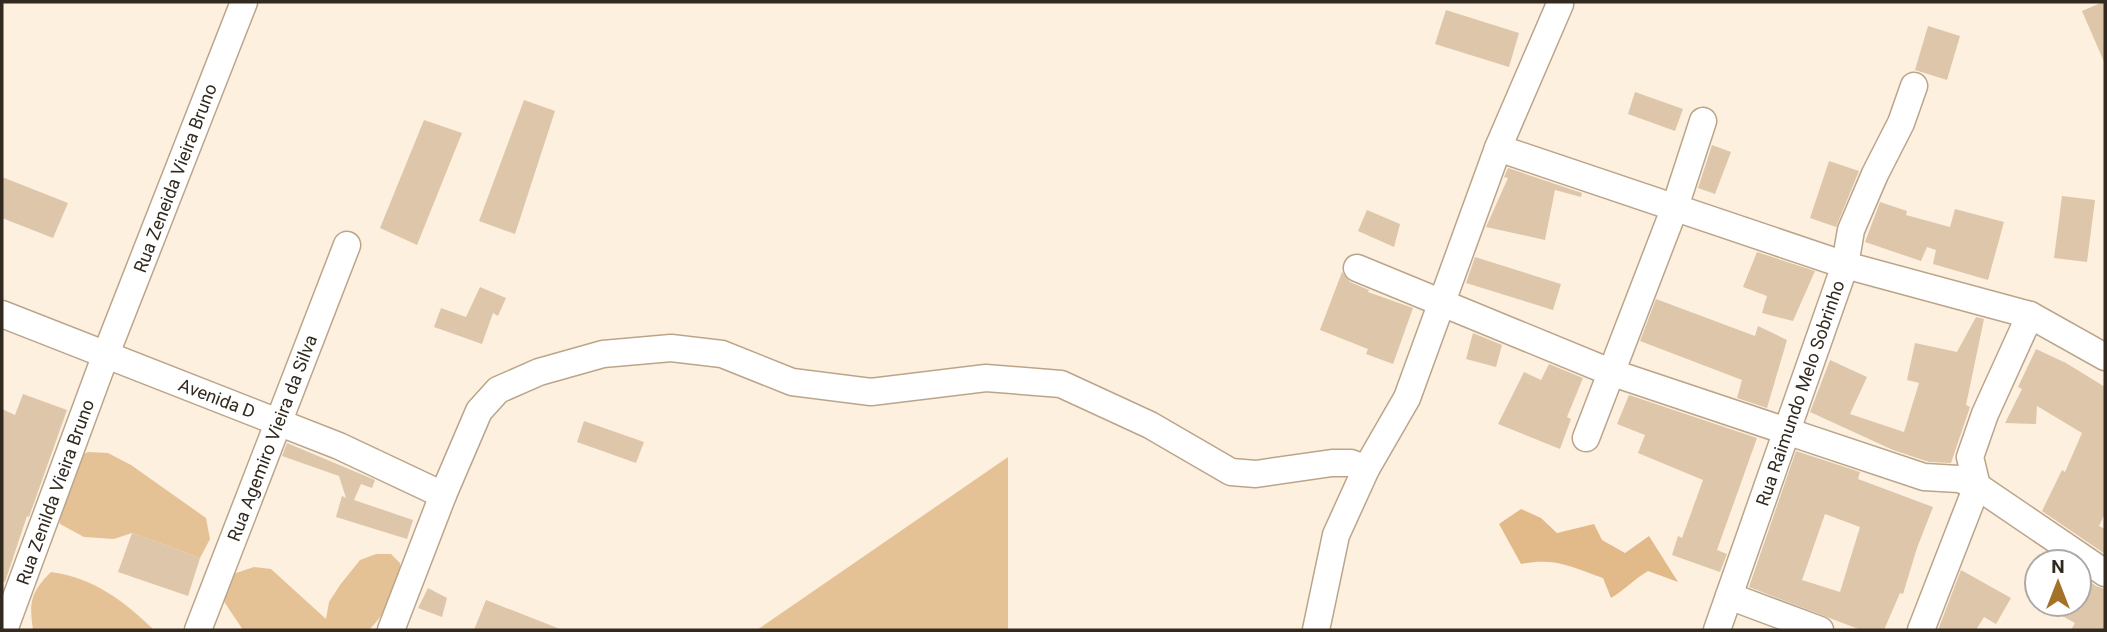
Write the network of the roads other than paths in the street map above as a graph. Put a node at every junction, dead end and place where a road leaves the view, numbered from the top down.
1 (244, 2) edge
2 (1560, 4) dead end
3 (1914, 86) dead end
4 (1703, 121) dead end
5 (1497, 148) junction
6 (1675, 207) junction
7 (346, 245) dead end
8 (1845, 265) junction
9 (1357, 268) dead end
10 (1440, 302) junction
11 (2, 314) edge
12 (2030, 315) junction
13 (106, 354) junction
14 (2105, 358) edge
15 (1610, 372) junction
16 (277, 421) junction
17 (1787, 430) junction
18 (1586, 438) dead end
19 (1366, 470) junction
20 (1977, 486) junction
21 (443, 495) junction
22 (2105, 573) edge
23 (1729, 596) junction
24 (4, 630) edge
25 (198, 630) edge
26 (391, 630) edge
27 (1316, 630) edge
28 (1717, 630) edge
29 (1820, 630) edge
30 (1921, 630) edge

1 - 13 street, Rua Zeneida Vieira Bruno
2 - 5 street
3 - 8 street
4 - 6 street
5 - 6 street, Rua Raimundo Melo Sobrinho
5 - 10 street
6 - 8 street, Rua Raimundo Melo Sobrinho
6 - 15 street
7 - 16 street, Rua Agemiro Vieira da Silva
8 - 12 street
8 - 17 street, Rua Raimundo Melo Sobrinho
9 - 10 street
10 - 15 street
10 - 19 street
11 - 13 street, Avenida D
12 - 14 street
12 - 20 street
13 - 16 street, Avenida D
13 - 24 street, Rua Zenilda Vieira Bruno
15 - 17 street
15 - 18 street
16 - 21 street, Avenida D
16 - 25 street, Rua Agemiro Vieira da Silva
17 - 20 street
17 - 23 street, Rua Raimundo Melo Sobrinho
19 - 21 street
19 - 27 street
20 - 22 street
20 - 30 street
21 - 26 street
23 - 28 street, Rua Raimundo Melo Sobrinho
23 - 29 street

